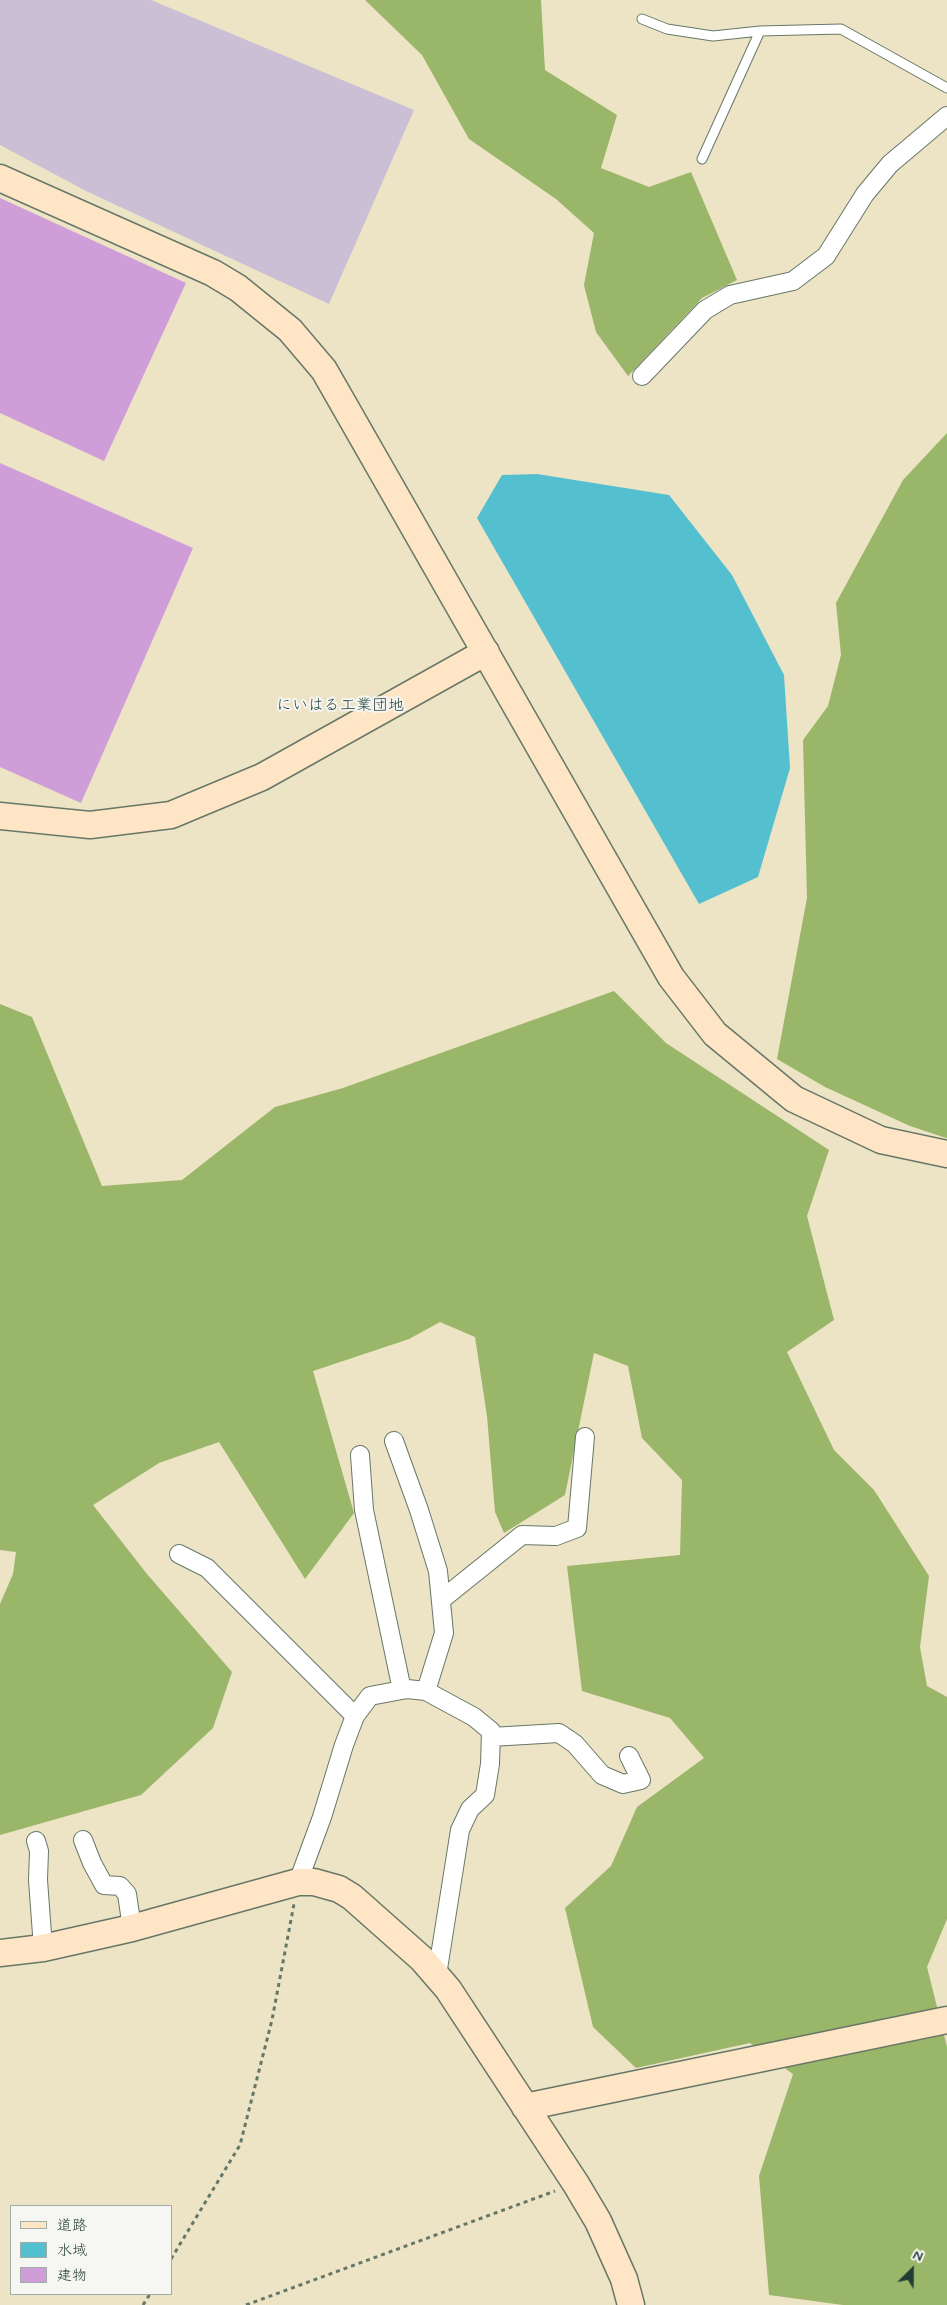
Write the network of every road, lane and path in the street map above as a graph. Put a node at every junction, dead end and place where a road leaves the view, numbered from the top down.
1 (642, 19) dead end
2 (760, 31) junction
3 (947, 88) edge
4 (947, 116) edge
5 (702, 159) dead end
6 (0, 178) edge
7 (642, 376) dead end
8 (486, 652) junction
9 (0, 816) edge
10 (947, 1154) edge
11 (585, 1436) dead end
12 (394, 1441) dead end
13 (360, 1455) dead end
14 (179, 1554) dead end
15 (441, 1600) junction
16 (402, 1690) junction
17 (426, 1691) junction
18 (355, 1716) junction
19 (491, 1737) junction
20 (629, 1756) dead end
21 (83, 1840) dead end
22 (36, 1842) dead end
23 (298, 1882) junction
24 (132, 1928) junction
25 (43, 1948) junction
26 (0, 1953) edge
27 (436, 1975) junction
28 (947, 2020) edge
29 (525, 2107) junction
30 (576, 2184) junction
31 (172, 2256) edge
32 (246, 2305) edge
33 (631, 2305) edge

1 - 2 lane
2 - 3 lane
2 - 5 lane
4 - 7 street
6 - 8 street
8 - 9 street
8 - 10 street
11 - 15 street
12 - 15 street
13 - 16 street
14 - 18 street
15 - 17 street
16 - 17 street
16 - 18 street
17 - 19 street
18 - 23 street
19 - 20 street
19 - 27 street
21 - 24 street
22 - 25 street
23 - 24 street
23 - 27 street
23 - 31 path
24 - 25 street
25 - 26 street
27 - 29 street
28 - 29 street
29 - 30 street
30 - 32 path
30 - 33 street

